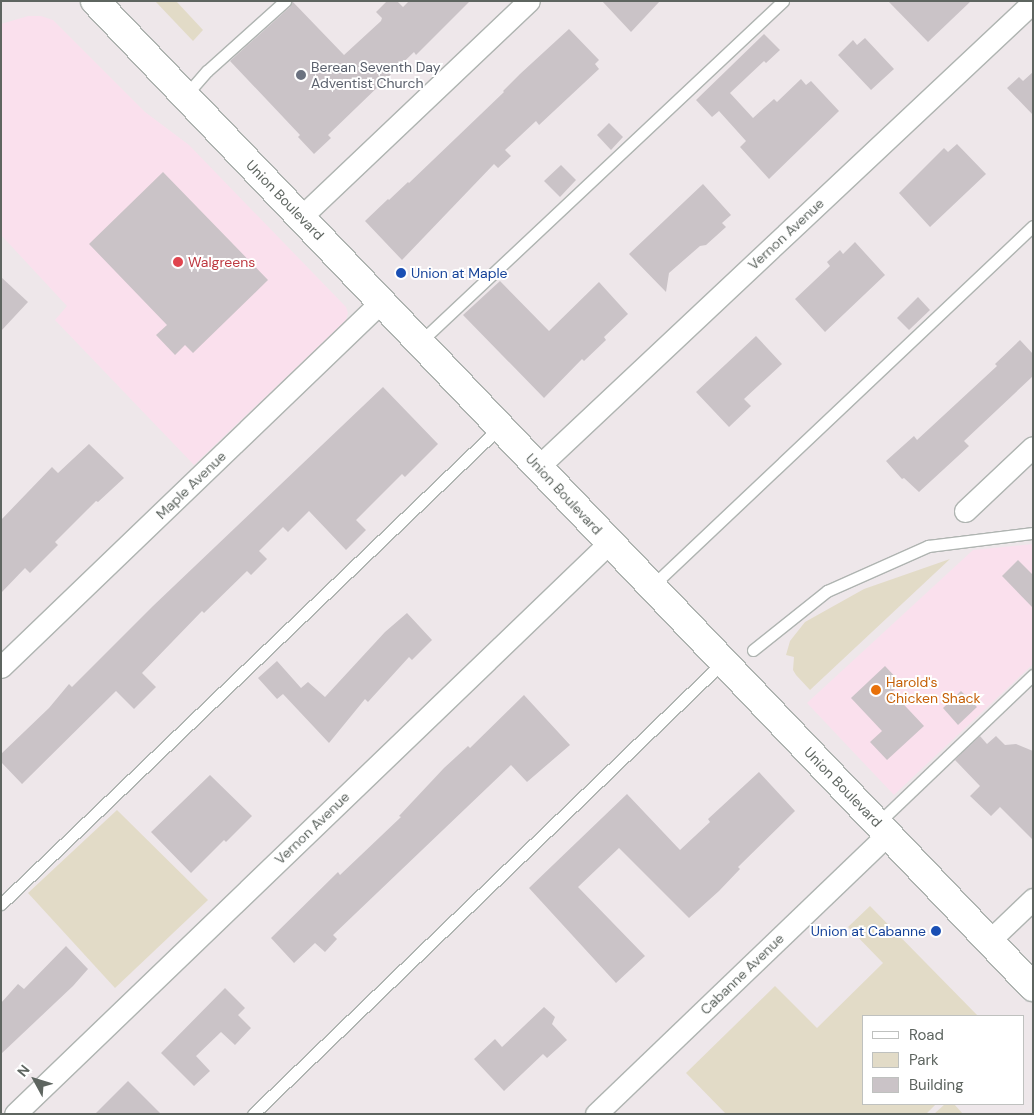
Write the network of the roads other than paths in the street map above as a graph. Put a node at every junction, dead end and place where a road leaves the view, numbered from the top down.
1 (95, 1) edge
2 (285, 1) edge
3 (529, 1) edge
4 (783, 1) edge
5 (1033, 2) edge
6 (185, 96) junction
7 (301, 217) junction
8 (1033, 226) edge
9 (381, 302) junction
10 (420, 342) junction
11 (500, 427) junction
12 (1033, 447) edge
13 (538, 466) junction
14 (965, 511) dead end
15 (1033, 533) edge
16 (610, 542) junction
17 (652, 586) junction
18 (753, 650) dead end
19 (723, 662) junction
20 (1, 667) edge
21 (1033, 675) edge
22 (883, 829) junction
23 (1033, 899) edge
24 (1, 904) edge
25 (989, 941) junction
26 (1033, 987) edge
27 (15, 1114) edge
28 (253, 1114) edge
29 (596, 1114) edge

1 - 6 main road, Union Boulevard
2 - 6 lane
3 - 7 street
4 - 10 lane
5 - 13 street, Vernon Avenue
6 - 7 main road, Union Boulevard
7 - 9 main road, Union Boulevard
8 - 17 lane
9 - 10 main road, Union Boulevard
9 - 20 street, Maple Avenue
10 - 11 main road, Union Boulevard
11 - 13 main road, Union Boulevard
11 - 24 lane
12 - 14 street
13 - 16 main road, Union Boulevard
15 - 18 lane
16 - 17 main road, Union Boulevard
16 - 27 street, Vernon Avenue
17 - 19 main road, Union Boulevard
19 - 22 main road, Union Boulevard
19 - 28 lane
21 - 22 lane
22 - 25 main road, Union Boulevard
22 - 29 street, Cabanne Avenue
23 - 25 street
25 - 26 main road, Union Boulevard

